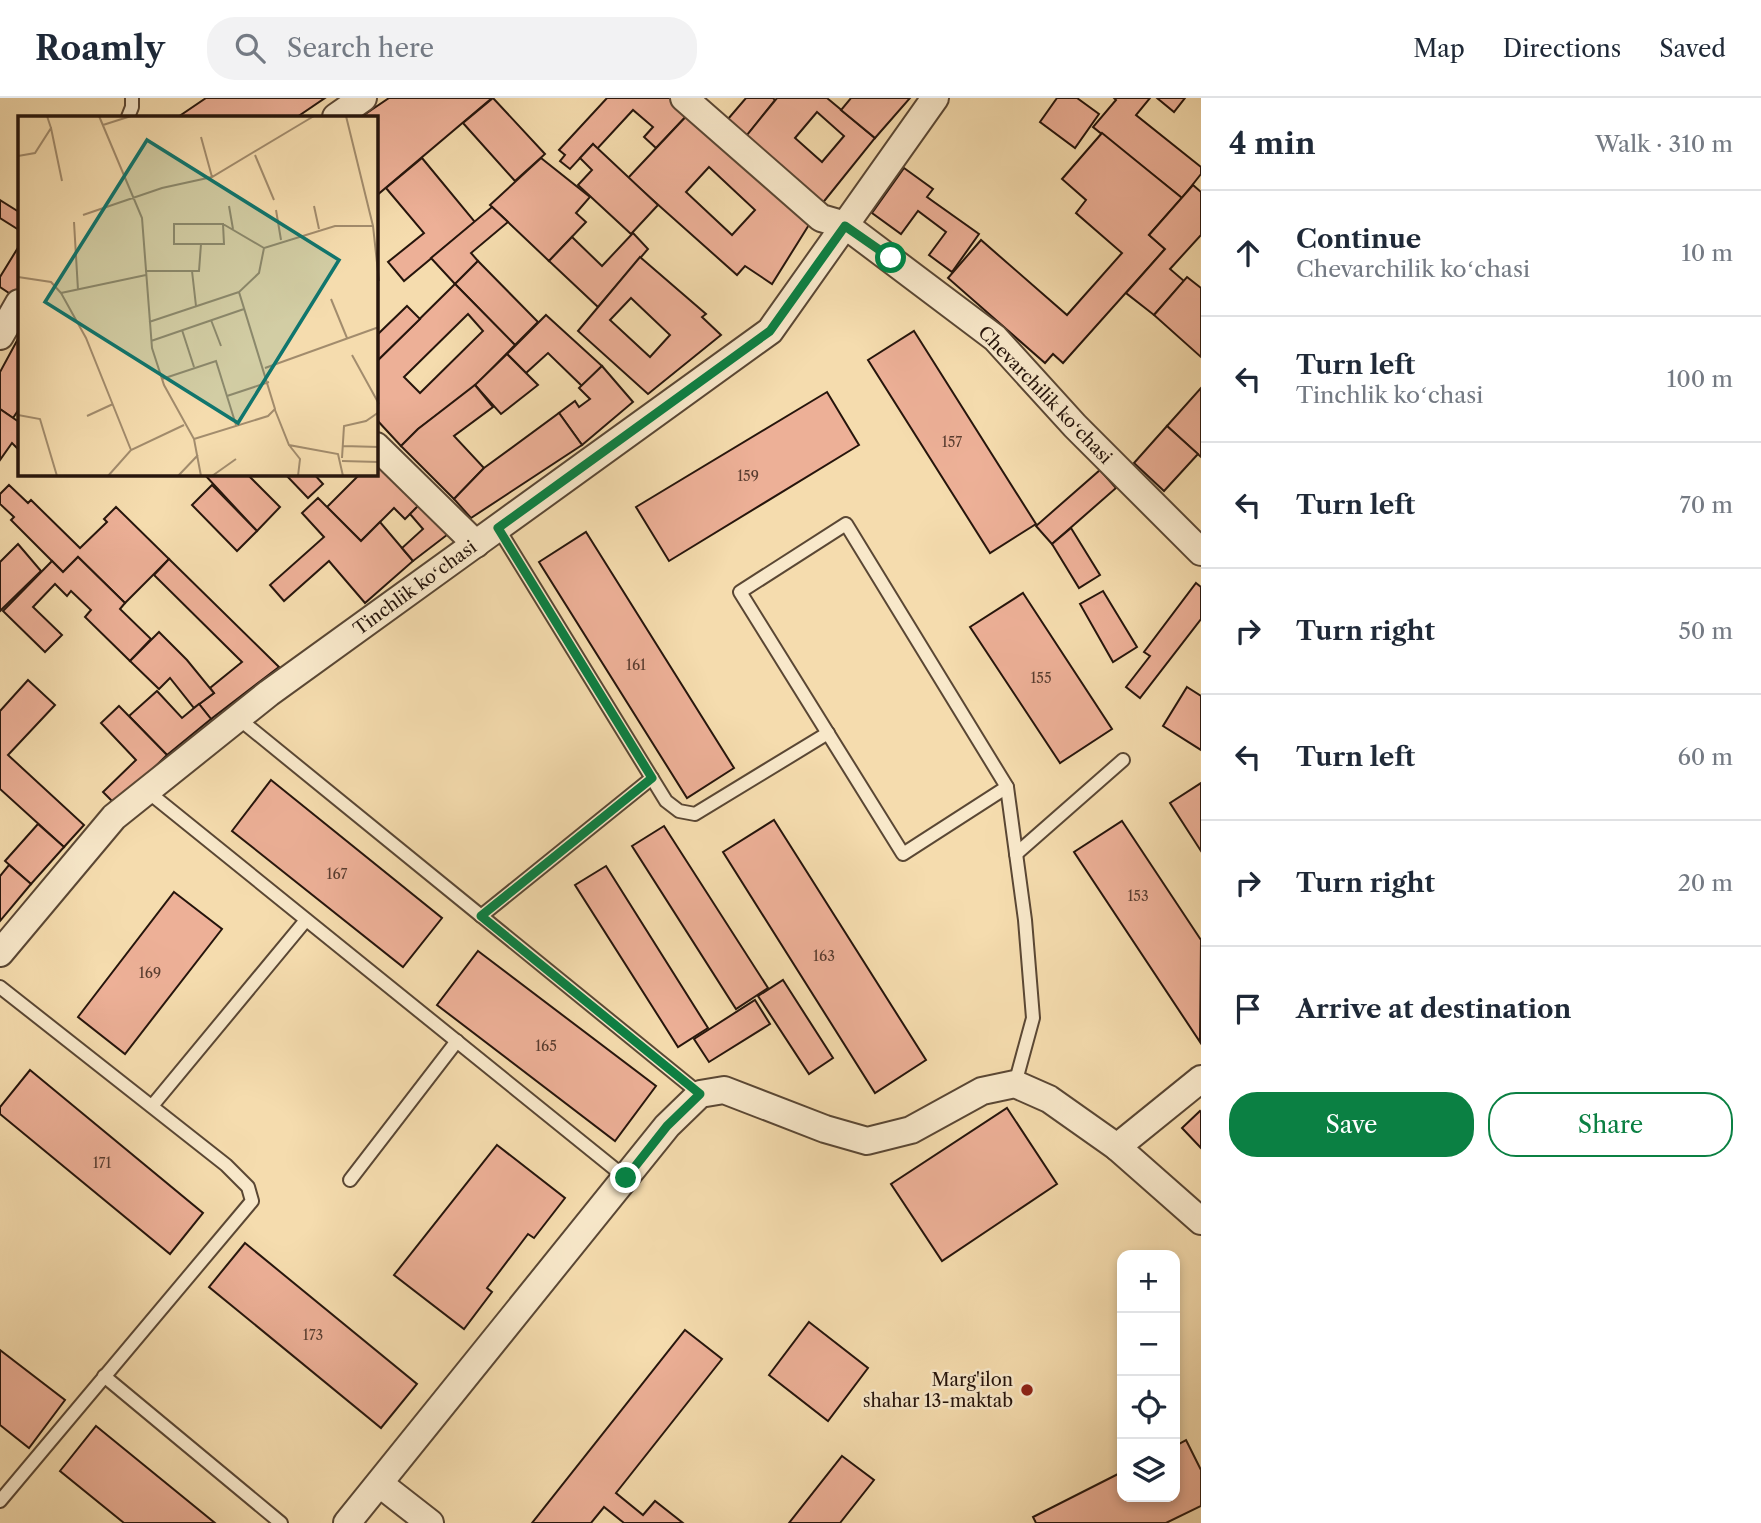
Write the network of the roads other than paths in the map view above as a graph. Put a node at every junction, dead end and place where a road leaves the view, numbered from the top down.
1 (132, 98) edge
2 (363, 98) edge
3 (684, 98) edge
4 (935, 98) edge
5 (128, 116) edge
6 (337, 116) edge
7 (845, 226) junction
8 (18, 305) edge
9 (0, 336) edge
10 (378, 448) edge
11 (498, 528) junction
12 (476, 544) junction
13 (1201, 552) edge
14 (238, 718) junction
15 (828, 733) junction
16 (1123, 760) dead end
17 (652, 778) junction
18 (1007, 787) junction
19 (147, 791) junction
20 (1016, 854) junction
21 (481, 916) junction
22 (306, 920) junction
23 (0, 953) edge
24 (0, 987) edge
25 (457, 1041) junction
26 (1201, 1079) edge
27 (1015, 1084) junction
28 (700, 1094) junction
29 (152, 1106) junction
30 (1117, 1147) junction
31 (626, 1178) junction
32 (350, 1180) dead end
33 (1201, 1221) edge
34 (103, 1376) junction
35 (380, 1484) junction
36 (0, 1500) edge
37 (281, 1523) edge
38 (347, 1523) edge
39 (430, 1523) edge

1 - 5 lane
2 - 6 street
3 - 7 street, Chevarchilik koʻchasi
4 - 7 street, Tinchlik koʻchasi
7 - 11 street, Tinchlik koʻchasi
7 - 13 street, Chevarchilik koʻchasi
8 - 9 street
10 - 12 street
11 - 12 street, Tinchlik koʻchasi
11 - 17 lane
12 - 14 street, Tinchlik koʻchasi
14 - 19 street, Tinchlik koʻchasi
14 - 21 lane
15 - 17 lane
15 - 18 lane
15 - 18 lane
16 - 20 lane
17 - 21 lane
18 - 20 lane
19 - 22 lane
19 - 23 street, Tinchlik koʻchasi
20 - 27 lane
21 - 28 lane
22 - 25 lane
22 - 29 lane
24 - 29 lane
25 - 31 lane
25 - 32 lane
26 - 30 street
27 - 28 street
27 - 30 street
28 - 31 street
29 - 34 lane
30 - 33 street
31 - 35 street
34 - 36 lane
34 - 37 lane
35 - 38 street
35 - 39 street

